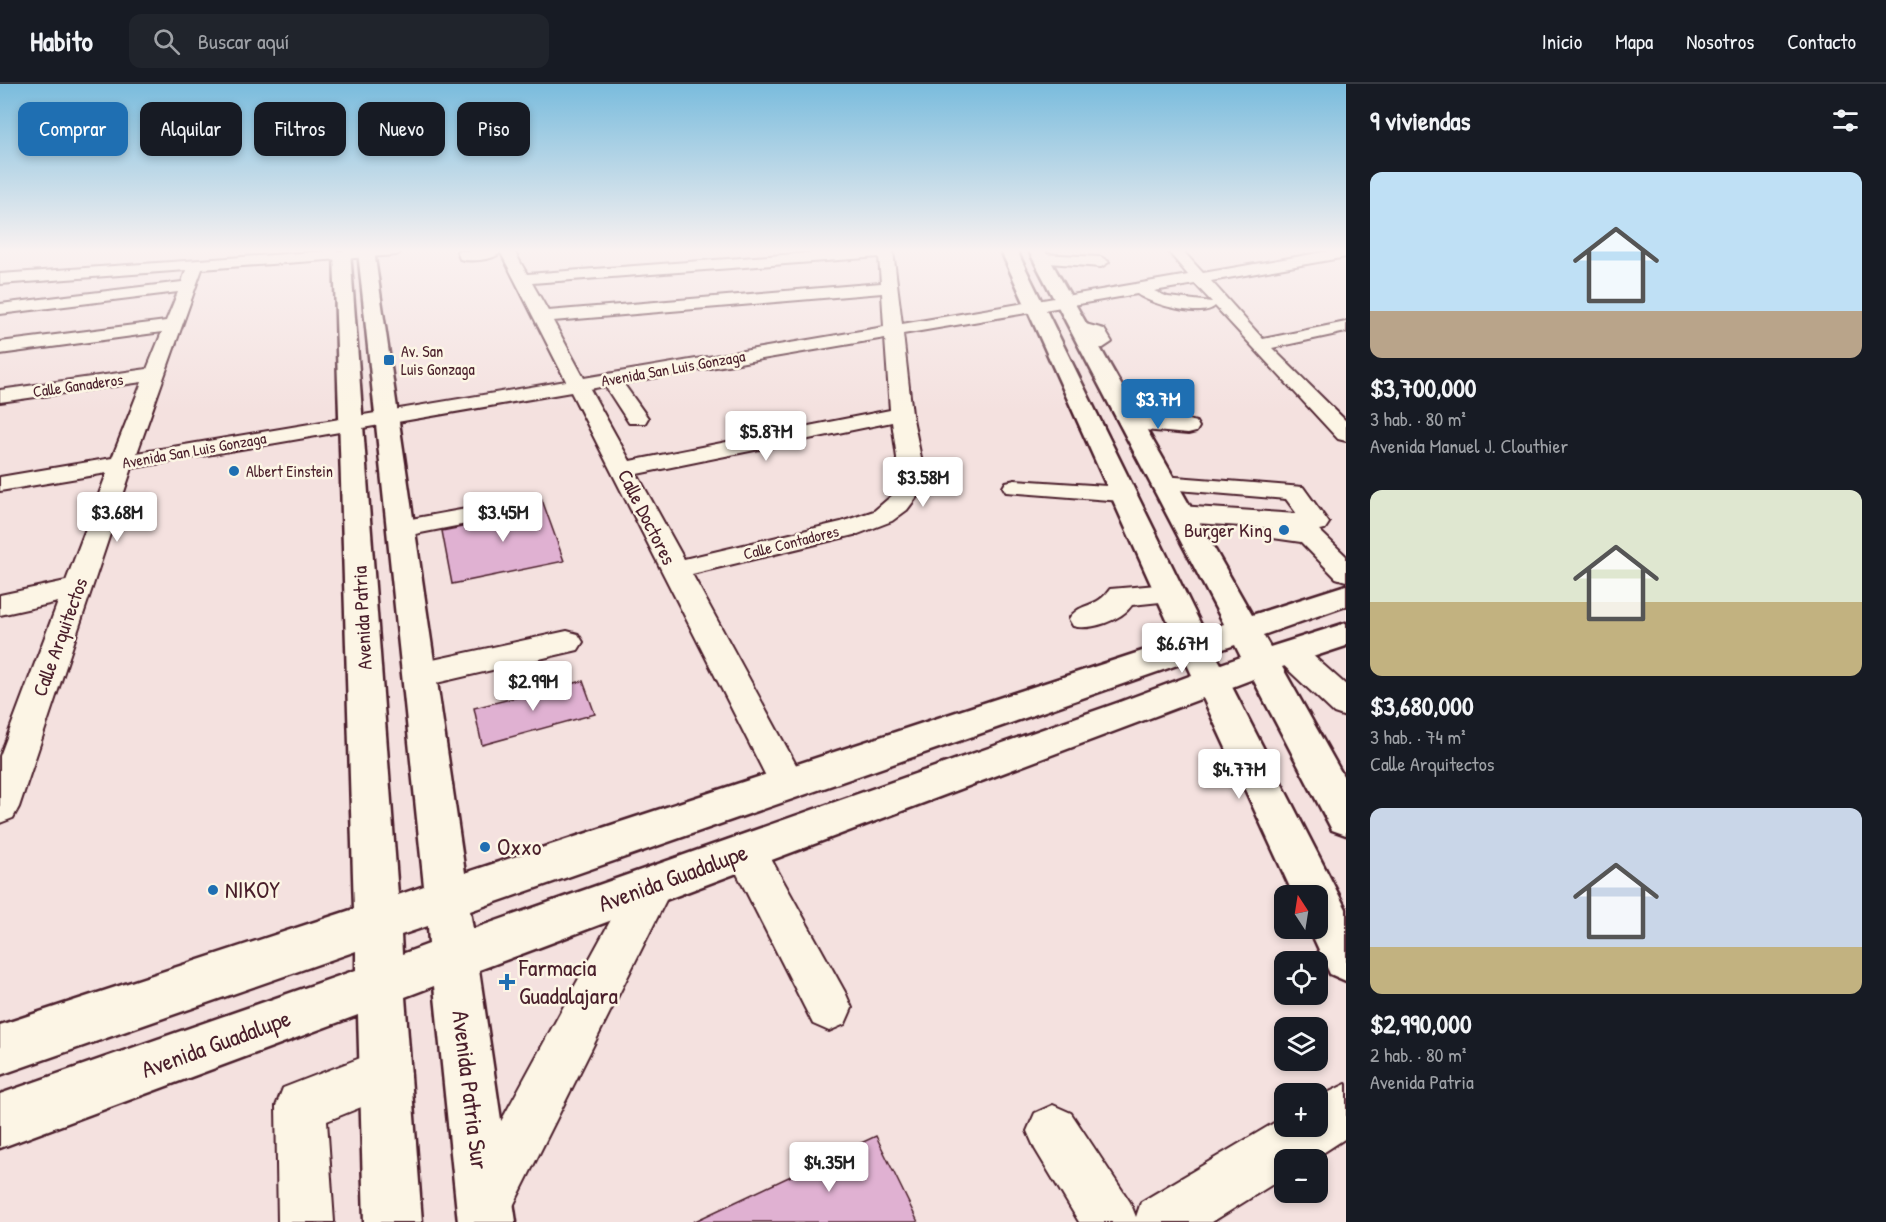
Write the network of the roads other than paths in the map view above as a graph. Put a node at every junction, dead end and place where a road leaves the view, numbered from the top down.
1 (28, 304) edge
2 (181, 304) edge
3 (350, 304) edge
4 (367, 304) edge
5 (536, 304) edge
6 (692, 304) edge
7 (891, 304) edge
8 (1045, 304) edge
9 (1067, 304) edge
10 (1161, 304) edge
11 (1186, 304) edge
12 (1222, 304) edge
13 (1033, 306) junction
14 (1206, 306) dead end
15 (0, 309) edge
16 (543, 317) junction
17 (1166, 321) dead end
18 (173, 325) junction
19 (1346, 327) edge
20 (893, 330) junction
21 (1095, 340) junction
22 (1258, 345) junction
23 (0, 348) edge
24 (1058, 357) junction
25 (155, 374) junction
26 (610, 379) junction
27 (578, 384) junction
28 (0, 396) edge
29 (901, 414) junction
30 (637, 418) dead end
31 (369, 420) junction
32 (1130, 423) junction
33 (1342, 424) edge
34 (1188, 427) dead end
35 (122, 463) junction
36 (1052, 469) dead end
37 (623, 470) junction
38 (1163, 483) junction
39 (0, 484) edge
40 (1117, 484) junction
41 (1015, 487) dead end
42 (488, 513) dead end
43 (1182, 518) junction
44 (400, 529) junction
45 (674, 570) junction
46 (1346, 572) edge
47 (78, 588) junction
48 (1169, 592) junction
49 (1346, 595) edge
50 (0, 604) edge
51 (1084, 619) dead end
52 (1243, 629) junction
53 (1346, 634) edge
54 (567, 642) dead end
55 (1195, 645) junction
56 (1276, 657) junction
57 (419, 675) junction
58 (1213, 680) junction
59 (1346, 704) edge
60 (9, 756) edge
61 (788, 783) junction
62 (0, 807) edge
63 (1346, 818) edge
64 (746, 852) junction
65 (652, 886) junction
66 (447, 898) junction
67 (378, 921) junction
68 (1332, 923) edge
69 (454, 958) junction
70 (381, 984) junction
71 (829, 1008) dead end
72 (0, 1050) edge
73 (386, 1073) junction
74 (1346, 1109) edge
75 (0, 1121) edge
76 (1053, 1131) dead end
77 (486, 1213) edge
78 (1172, 1215) edge
79 (306, 1222) edge
80 (393, 1222) edge
81 (1110, 1222) edge

1 - 15 street
2 - 18 street, Calle Arquitectos
3 - 31 main road, Avenida Patria
4 - 31 main road, Avenida Patria
5 - 16 street, Calle Doctores
6 - 16 street
7 - 20 street, Calle Contadores
8 - 13 street, Avenida San Luis Gonzaga
9 - 21 main road
10 - 17 street
11 - 14 street
12 - 22 street
13 - 20 street, Avenida San Luis Gonzaga
13 - 24 main road
16 - 27 street, Calle Doctores
18 - 23 street
18 - 25 street, Calle Arquitectos
19 - 22 street
20 - 26 street, Avenida San Luis Gonzaga
20 - 29 street, Calle Contadores
21 - 24 main road
21 - 32 main road
22 - 33 street
24 - 40 main road
25 - 28 street, Calle Ganaderos
25 - 35 street, Calle Arquitectos
26 - 27 street, Avenida San Luis Gonzaga
26 - 30 street
27 - 31 street, Avenida San Luis Gonzaga
27 - 37 street, Calle Doctores
29 - 37 street
29 - 45 street, Calle Contadores
31 - 35 street, Avenida San Luis Gonzaga
31 - 44 main road, Avenida Patria
31 - 67 main road, Avenida Patria
32 - 34 street
32 - 38 main road
35 - 39 street, Avenida San Luis Gonzaga
35 - 47 street, Calle Arquitectos
36 - 40 street
37 - 45 street, Calle Doctores
38 - 43 main road
38 - 43 street
40 - 41 street
40 - 48 main road
42 - 44 street
43 - 46 street
43 - 52 main road
44 - 57 main road, Avenida Patria
45 - 61 street, Calle Doctores
47 - 50 street
47 - 60 street, Calle Arquitectos
48 - 51 street
48 - 55 main road
49 - 52 main road
52 - 55 main road
52 - 56 main road
53 - 56 main road, Avenida Guadalupe
54 - 57 street
55 - 58 main road
55 - 61 main road
56 - 58 main road, Avenida Guadalupe
56 - 59 street
56 - 63 main road
57 - 66 main road, Avenida Patria
58 - 64 main road, Avenida Guadalupe
58 - 68 main road
60 - 62 street, Calle Arquitectos
61 - 66 main road
64 - 65 main road, Avenida Guadalupe
64 - 71 street
65 - 69 main road, Avenida Guadalupe
65 - 77 street
66 - 67 main road
66 - 69 main road, Avenida Patria
67 - 70 main road, Avenida Patria
67 - 72 main road
69 - 70 main road, Avenida Guadalupe
69 - 77 main road, Avenida Patria Sur
70 - 73 main road
70 - 75 main road, Avenida Guadalupe
73 - 79 street
73 - 80 main road
74 - 78 street
76 - 81 street

